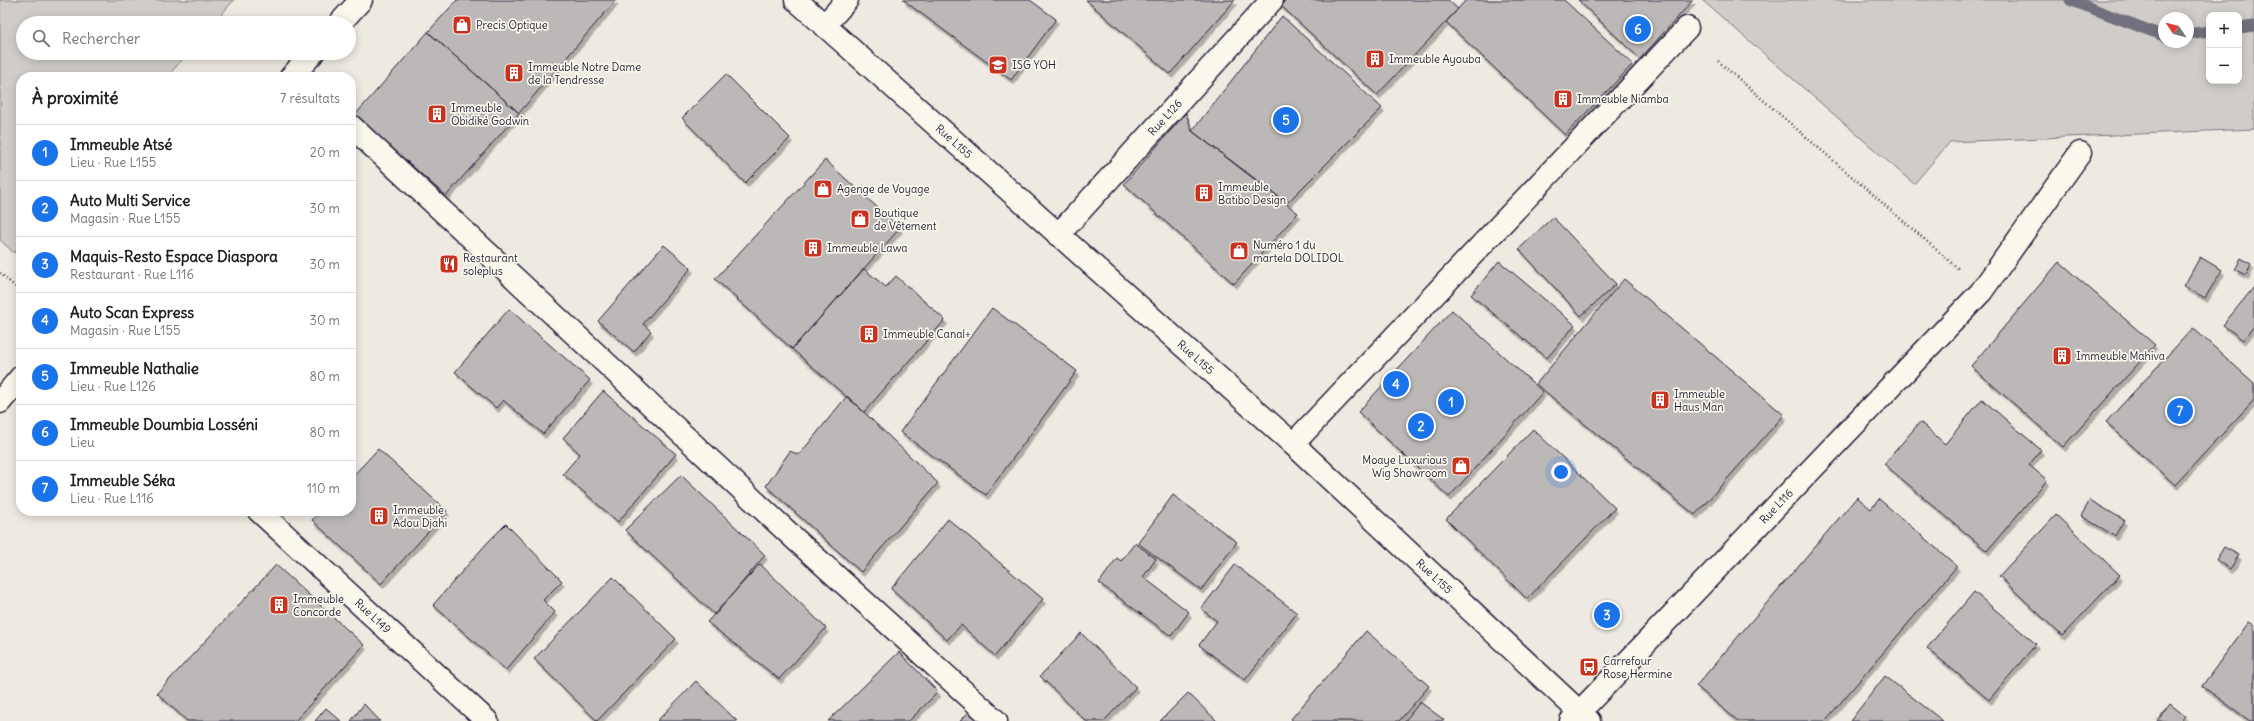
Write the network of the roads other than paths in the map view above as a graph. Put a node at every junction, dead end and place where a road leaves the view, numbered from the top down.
1 (360, 0) edge
2 (796, 0) edge
3 (847, 0) edge
4 (1272, 0) edge
5 (346, 16) edge
6 (824, 26) junction
7 (1686, 28) dead end
8 (308, 60) edge
9 (298, 72) edge
10 (356, 131) edge
11 (2080, 153) dead end
12 (1058, 235) junction
13 (16, 383) edge
14 (0, 402) edge
15 (1293, 444) junction
16 (264, 516) edge
17 (1580, 718) edge
18 (487, 721) edge
19 (996, 721) edge

1 - 5 street
2 - 6 street, Rue L155
3 - 6 street
4 - 12 street, Rue L126
6 - 12 street, Rue L155
7 - 15 street
8 - 9 street
10 - 19 street
11 - 17 street, Rue L116
12 - 15 street, Rue L155
13 - 14 street
15 - 17 street, Rue L155
16 - 18 street, Rue L149

